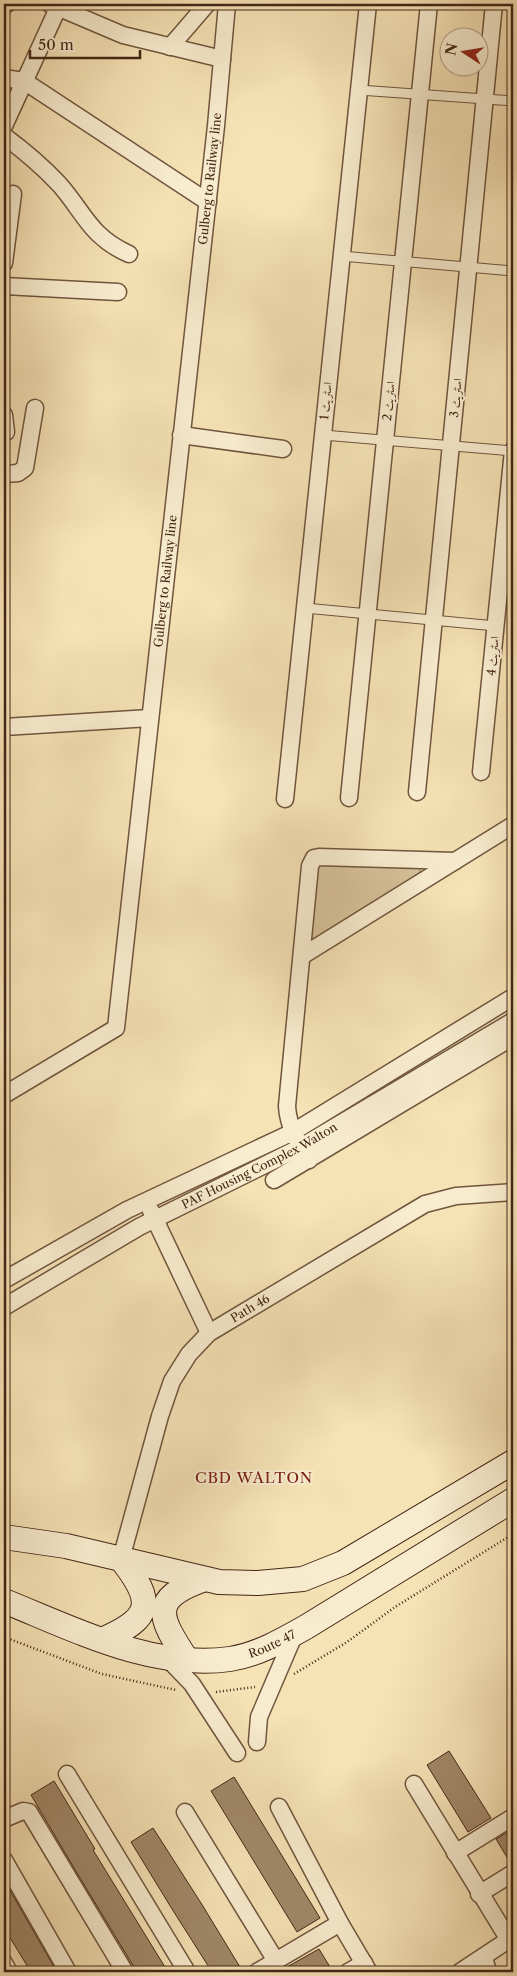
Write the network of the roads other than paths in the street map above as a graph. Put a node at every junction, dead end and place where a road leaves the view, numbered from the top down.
1 (207, 4) edge
2 (227, 4) edge
3 (368, 4) edge
4 (429, 4) edge
5 (494, 4) edge
6 (54, 6) edge
7 (170, 47) junction
8 (222, 59) junction
9 (4, 78) edge
10 (24, 81) junction
11 (359, 90) junction
12 (420, 94) junction
13 (486, 99) junction
14 (513, 101) edge
15 (4, 126) edge
16 (4, 136) edge
17 (13, 194) dead end
18 (208, 202) junction
19 (129, 254) dead end
20 (341, 256) junction
21 (403, 262) junction
22 (4, 263) edge
23 (469, 267) junction
24 (513, 271) edge
25 (4, 286) edge
26 (118, 292) dead end
27 (34, 408) dead end
28 (4, 415) edge
29 (10, 431) edge
30 (181, 435) junction
31 (323, 435) junction
32 (385, 440) junction
33 (451, 446) junction
34 (282, 449) dead end
35 (513, 451) edge
36 (4, 474) edge
37 (304, 608) junction
38 (368, 614) junction
39 (434, 620) junction
40 (496, 626) junction
41 (150, 718) junction
42 (4, 726) edge
43 (481, 772) dead end
44 (417, 792) dead end
45 (349, 798) dead end
46 (285, 799) dead end
47 (513, 825) edge
48 (455, 861) junction
49 (302, 956) junction
50 (513, 997) edge
51 (513, 1021) edge
52 (513, 1037) edge
53 (4, 1096) edge
54 (293, 1132) junction
55 (305, 1154) junction
56 (274, 1180) dead end
57 (513, 1192) edge
58 (147, 1200) junction
59 (154, 1219) junction
60 (4, 1280) edge
61 (4, 1307) edge
62 (209, 1333) junction
63 (513, 1462) edge
64 (513, 1500) edge
65 (4, 1537) edge
66 (121, 1559) junction
67 (205, 1579) junction
68 (4, 1601) edge
69 (295, 1633) junction
70 (102, 1640) junction
71 (176, 1658) junction
72 (257, 1742) dead end
73 (237, 1753) dead end
74 (67, 1774) dead end
75 (414, 1784) dead end
76 (279, 1807) dead end
77 (185, 1812) dead end
78 (513, 1817) edge
79 (4, 1819) edge
80 (455, 1853) junction
81 (4, 1860) edge
82 (513, 1873) edge
83 (479, 1894) junction
84 (340, 1923) junction
85 (511, 1938) edge
86 (276, 1961) junction
87 (4, 1963) edge
88 (486, 1964) edge
89 (366, 1967) edge
90 (9, 1972) edge
91 (68, 1972) edge
92 (125, 1972) edge
93 (187, 1972) edge
94 (257, 1972) edge
95 (348, 1972) edge
96 (460, 1972) edge

1 - 7 street
2 - 8 street, Gulberg to Railway line
3 - 11 street, اسٹریٹ 1
4 - 12 street, اسٹریٹ 2
5 - 13 street, اسٹریٹ 3
6 - 7 street
6 - 10 street
7 - 8 street
8 - 18 street, Gulberg to Railway line
9 - 10 street
10 - 15 street
10 - 18 street
11 - 12 lane
11 - 20 street, اسٹریٹ 1
12 - 13 lane
12 - 21 street, اسٹریٹ 2
13 - 14 lane
13 - 23 street, اسٹریٹ 3
16 - 19 street
17 - 22 street
18 - 30 street, Gulberg to Railway line
20 - 21 lane
20 - 31 street, اسٹریٹ 1
21 - 23 lane
21 - 32 street, اسٹریٹ 2
23 - 24 lane
23 - 33 street, اسٹریٹ 3
25 - 26 street
27 - 36 street
28 - 29 street
30 - 34 street
30 - 41 street, Gulberg to Railway line
31 - 32 lane
31 - 37 street, اسٹریٹ 1
32 - 33 lane
32 - 38 street, اسٹریٹ 2
33 - 35 lane
33 - 39 street, اسٹریٹ 3
35 - 40 street, اسٹریٹ 4
37 - 38 lane
37 - 46 street, اسٹریٹ 1
38 - 39 lane
38 - 45 street, اسٹریٹ 2
39 - 40 lane
39 - 44 street, اسٹریٹ 3
40 - 43 street, اسٹریٹ 4
41 - 42 street
41 - 53 street, Gulberg to Railway line
47 - 48 street
48 - 49 street
48 - 49 street
49 - 54 street
50 - 54 street, PAF Housing Complex Walton
51 - 55 street, PAF Housing Complex Walton
52 - 55 street
54 - 55 street
54 - 58 street, PAF Housing Complex Walton
55 - 56 street
55 - 59 street, PAF Housing Complex Walton
57 - 62 street, Path 46
58 - 59 street
58 - 60 street, PAF Housing Complex Walton
59 - 61 street, PAF Housing Complex Walton
59 - 62 street
62 - 66 street, Path 46
63 - 67 street
64 - 69 street, Route 47
65 - 66 street
66 - 67 street
66 - 70 street
67 - 71 street
68 - 70 street, Route 47
69 - 71 street, Route 47
69 - 72 street
70 - 71 street, Route 47
71 - 73 street
74 - 93 street
75 - 80 street
76 - 84 street
77 - 86 street
78 - 80 street
79 - 92 street
80 - 83 street
81 - 91 street
82 - 83 street
83 - 85 street
84 - 86 street
84 - 89 street
85 - 88 street
86 - 94 street
87 - 90 street
88 - 96 street
89 - 95 street

